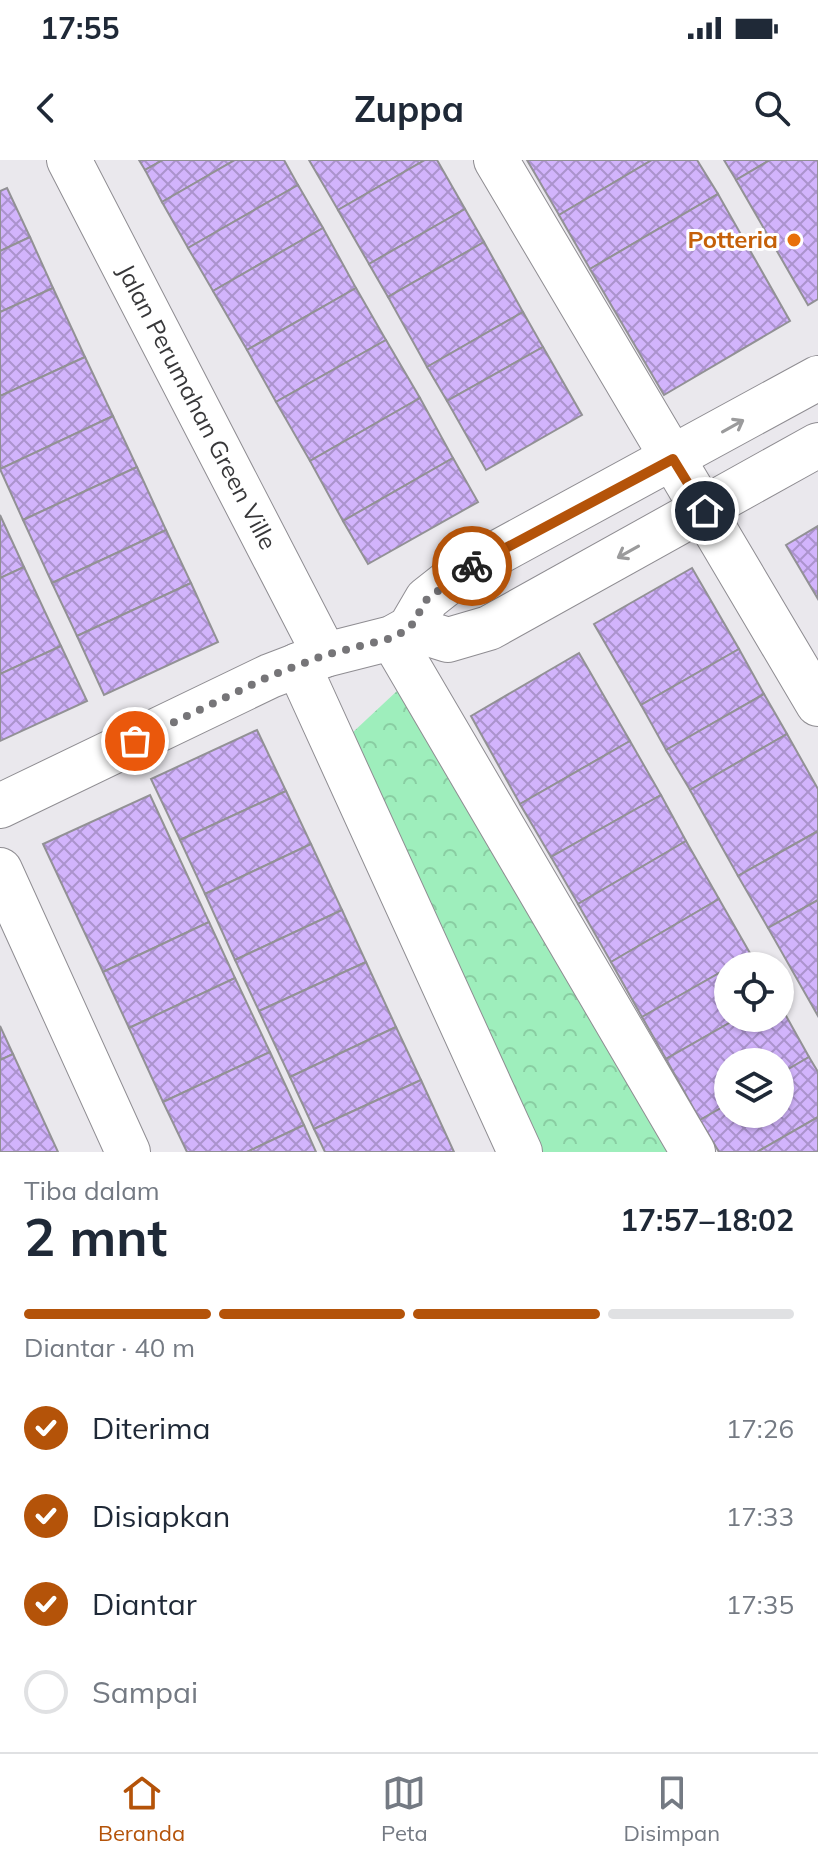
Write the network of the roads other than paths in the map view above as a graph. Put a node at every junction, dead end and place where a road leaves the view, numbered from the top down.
1 (69, 160) edge
2 (496, 160) edge
3 (818, 378) edge
4 (818, 445) edge
5 (673, 459) junction
6 (705, 511) junction
7 (401, 633) junction
8 (312, 660) junction
9 (818, 704) edge
10 (0, 806) edge
11 (0, 870) edge
12 (128, 1152) edge
13 (520, 1152) edge
14 (693, 1152) edge

1 - 8 street, Jalan Perumahan Green Ville
2 - 5 street
5 -> 3 street
4 - 6 street
5 - 6 street
5 - 7 street
6 -> 7 street
6 - 9 street
7 - 8 street
7 - 14 street
8 - 10 street
8 - 13 street, Jalan Perumahan Green Ville
11 - 12 street

